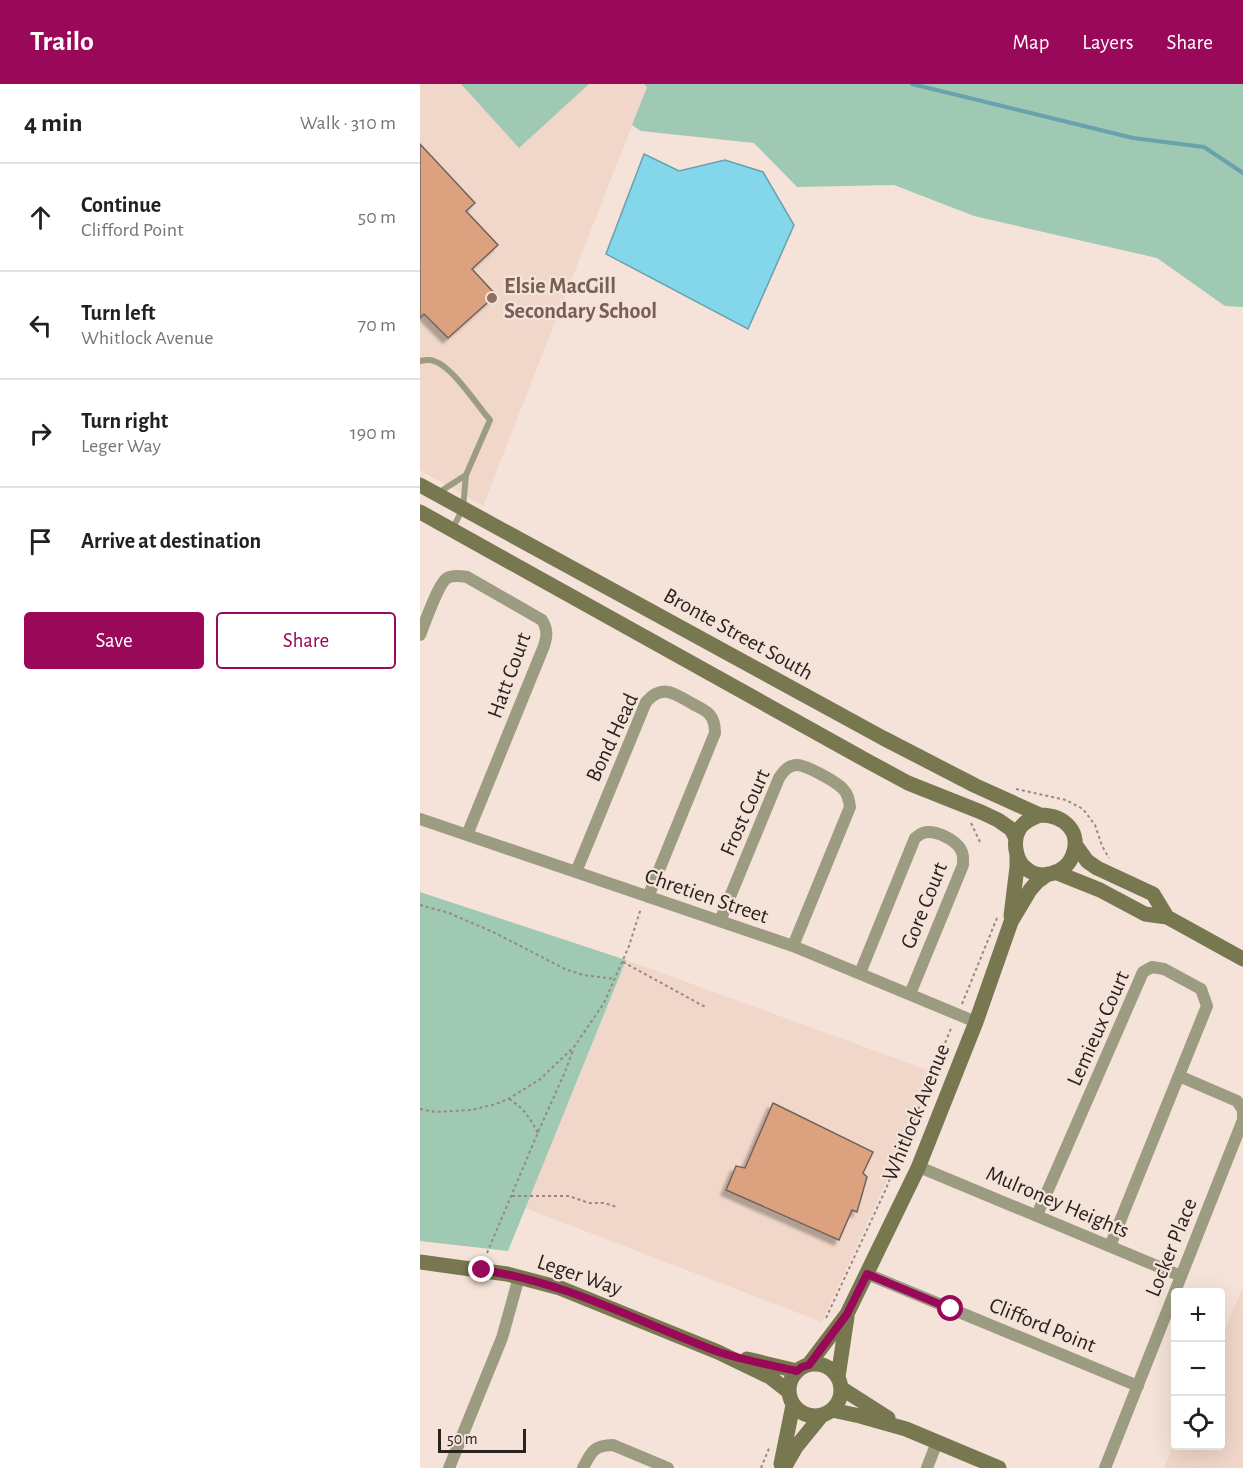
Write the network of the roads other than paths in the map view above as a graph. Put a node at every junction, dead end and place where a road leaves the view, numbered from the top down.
1 (420, 361) edge
2 (466, 475) junction
3 (420, 485) edge
4 (437, 494) junction
5 (464, 508) junction
6 (420, 512) edge
7 (452, 530) junction
8 (420, 635) edge
9 (1040, 815) junction
10 (420, 819) edge
11 (467, 835) junction
12 (1075, 844) junction
13 (1017, 846) junction
14 (576, 872) junction
15 (1052, 873) junction
16 (648, 897) junction
17 (1167, 917) junction
18 (1004, 920) junction
19 (720, 921) junction
20 (793, 946) junction
21 (1243, 959) edge
22 (860, 973) junction
23 (910, 994) junction
24 (976, 1022) junction
25 (1179, 1076) junction
26 (919, 1167) junction
27 (1037, 1215) junction
28 (1110, 1246) junction
29 (420, 1262) edge
30 (867, 1274) junction
31 (519, 1276) junction
32 (1181, 1276) junction
33 (847, 1314) junction
34 (718, 1352) junction
35 (803, 1368) junction
36 (839, 1383) junction
37 (1138, 1386) junction
38 (791, 1398) junction
39 (827, 1413) junction
40 (906, 1430) junction
41 (937, 1442) junction
42 (449, 1468) edge
43 (583, 1468) edge
44 (668, 1468) edge
45 (782, 1468) edge
46 (927, 1468) edge
47 (999, 1468) edge
48 (1105, 1468) edge

1 - 2 lane
2 - 4 lane
2 - 5 lane
3 - 4 main road, Bronte Street South
4 - 5 main road, Bronte Street South
5 - 7 lane
5 - 9 main road, Bronte Street South
6 - 7 main road
7 - 13 main road
8 - 11 street, Hatt Court
9 - 12 main road
9 - 13 main road
10 - 11 street, Chretien Street
11 - 14 street, Chretien Street
12 - 15 main road
12 - 17 main road
13 - 15 main road
13 - 18 main road, Whitlock Avenue
14 - 16 street, Chretien Street
14 - 16 street, Bond Head
15 - 17 main road
15 - 18 main road, Whitlock Avenue
16 - 19 street, Chretien Street
17 - 21 main road
18 - 24 main road, Whitlock Avenue
19 - 20 street, Chretien Street
19 - 20 street, Frost Court
20 - 22 street, Chretien Street
22 - 23 street, Chretien Street
22 - 23 street, Gore Court
23 - 24 street, Chretien Street
24 - 26 main road, Whitlock Avenue
25 - 27 street, Lemieux Court
25 - 28 street, Lemieux Court
25 - 32 street, Locker Place
26 - 27 street, Mulroney Heights
26 - 30 main road, Whitlock Avenue
27 - 28 street, Mulroney Heights
28 - 32 street, Mulroney Heights
29 - 31 main road, Leger Way
30 - 33 main road, Whitlock Avenue
30 - 37 street, Clifford Point
31 - 34 main road, Leger Way
31 - 42 street
32 - 37 street, Locker Place
33 - 35 main road, Whitlock Avenue
33 - 36 main road, Whitlock Avenue
34 - 35 main road, Leger Way
34 - 38 main road, Leger Way
35 - 36 main road
35 - 38 main road
36 - 39 main road
36 - 40 main road
37 - 48 street, Locker Place
38 - 39 main road
38 - 45 main road
39 - 40 main road
39 - 45 main road
40 - 41 main road
41 - 46 street
41 - 47 main road
43 - 44 street

